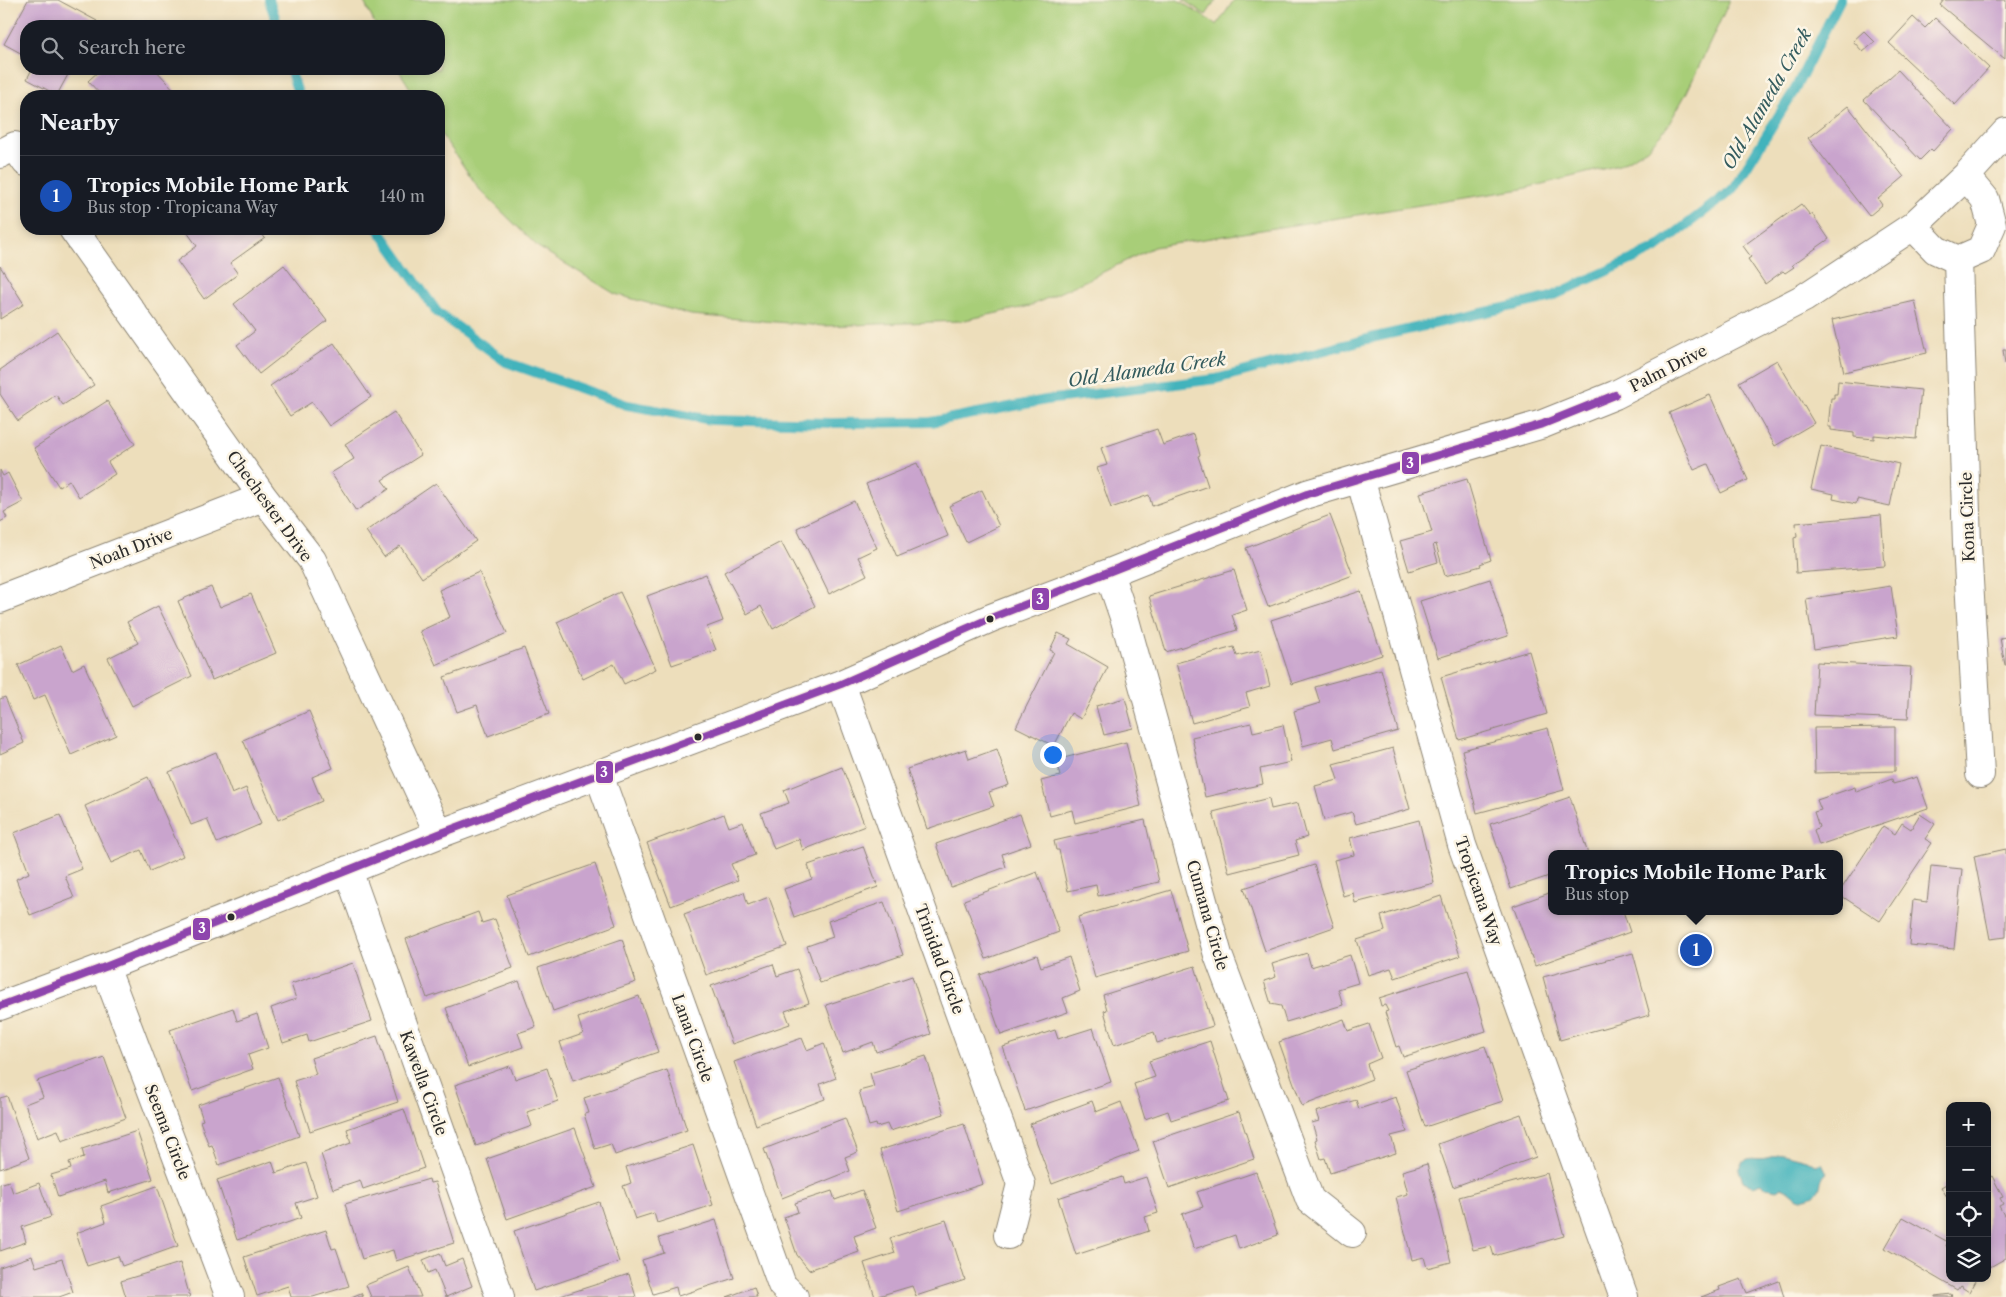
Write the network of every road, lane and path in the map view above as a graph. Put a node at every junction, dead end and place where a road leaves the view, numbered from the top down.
1 (2006, 132) edge
2 (20, 153) edge
3 (0, 154) edge
4 (1966, 176) junction
5 (1999, 225) edge
6 (1913, 226) junction
7 (77, 235) edge
8 (1958, 260) junction
9 (1360, 478) junction
10 (263, 496) junction
11 (1109, 573) junction
12 (0, 599) edge
13 (841, 684) junction
14 (1980, 774) dead end
15 (599, 775) junction
16 (439, 834) junction
17 (348, 870) junction
18 (105, 967) junction
19 (0, 1006) edge
20 (1352, 1233) dead end
21 (1008, 1235) dead end
22 (230, 1297) edge
23 (500, 1297) edge
24 (794, 1297) edge
25 (1624, 1297) edge

1 - 4 street, Palm Drive
2 - 3 street
4 - 5 street
4 - 6 street, Palm Drive
5 - 8 street
6 - 8 street
6 - 9 street, Palm Drive
7 - 10 street, Chechester Drive
8 - 14 street, Kona Circle
9 - 11 street, Palm Drive
9 - 25 street, Tropicana Way
10 - 12 street, Noah Drive
10 - 16 street, Chechester Drive
11 - 13 street, Palm Drive
11 - 20 street, Cumana Circle
13 - 15 street, Palm Drive
13 - 21 street, Trinidad Circle
15 - 16 street, Palm Drive
15 - 24 street, Lanai Circle
16 - 17 street, Palm Drive
17 - 18 street, Palm Drive
17 - 23 street, Kawella Circle
18 - 19 street, Palm Drive
18 - 22 street, Seema Circle

